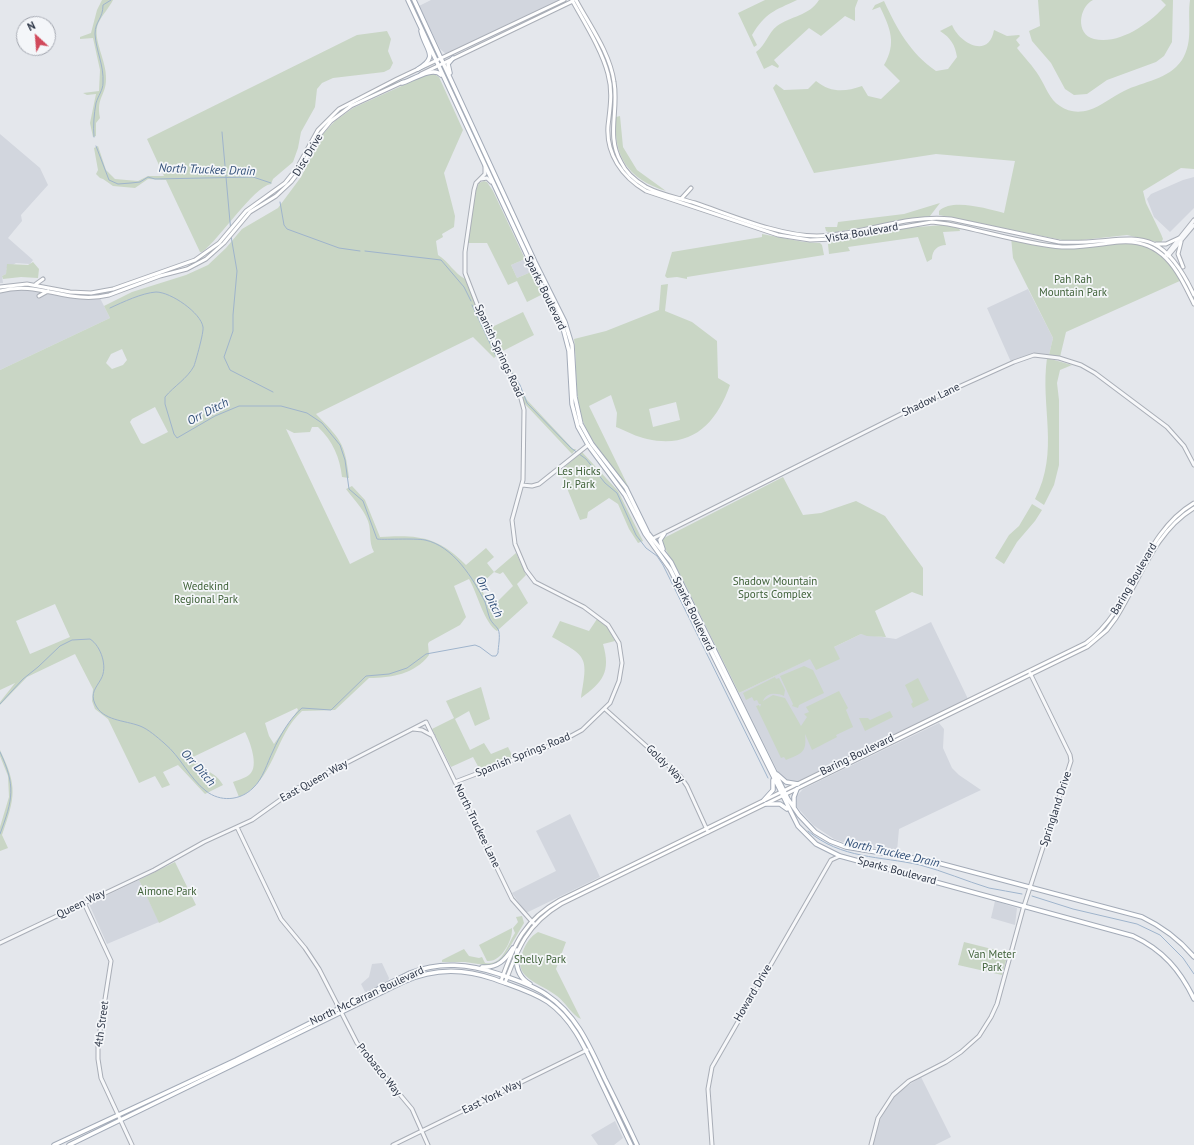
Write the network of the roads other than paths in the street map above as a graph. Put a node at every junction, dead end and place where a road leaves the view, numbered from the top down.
1 (408, 0) edge
2 (414, 0) edge
3 (564, 0) edge
4 (574, 0) edge
5 (419, 24) junction
6 (441, 58) junction
7 (453, 58) junction
8 (436, 60) junction
9 (443, 63) junction
10 (438, 65) junction
11 (606, 67) junction
12 (418, 69) junction
13 (445, 79) junction
14 (402, 83) junction
15 (615, 90) junction
16 (458, 94) junction
17 (471, 136) junction
18 (483, 160) junction
19 (494, 172) junction
20 (479, 180) junction
21 (496, 188) junction
22 (691, 188) dead end
23 (681, 199) junction
24 (507, 211) junction
25 (1194, 220) edge
26 (1194, 225) edge
27 (1178, 238) junction
28 (1181, 242) junction
29 (1154, 244) junction
30 (1169, 254) junction
31 (1166, 257) junction
32 (43, 279) dead end
33 (1188, 282) junction
34 (33, 284) junction
35 (41, 285) junction
36 (0, 286) edge
37 (18, 288) junction
38 (40, 289) junction
39 (0, 291) edge
40 (48, 291) junction
41 (65, 291) junction
42 (100, 292) junction
43 (109, 294) junction
44 (1194, 295) edge
45 (39, 296) dead end
46 (76, 297) junction
47 (1194, 304) edge
48 (584, 431) junction
49 (588, 445) junction
50 (1194, 465) edge
51 (616, 474) junction
52 (522, 485) junction
53 (1194, 503) edge
54 (1194, 508) edge
55 (664, 534) junction
56 (651, 540) junction
57 (664, 552) junction
58 (696, 620) junction
59 (704, 628) junction
60 (1030, 673) junction
61 (730, 688) junction
62 (736, 692) junction
63 (606, 708) junction
64 (941, 717) junction
65 (426, 722) joint
66 (411, 730) junction
67 (433, 736) junction
68 (775, 772) junction
69 (773, 777) junction
70 (455, 782) junction
71 (798, 784) junction
72 (797, 789) junction
73 (783, 794) junction
74 (765, 802) junction
75 (790, 811) junction
76 (795, 811) junction
77 (237, 827) junction
78 (707, 830) junction
79 (840, 856) junction
80 (162, 866) joint
81 (1030, 887) junction
82 (84, 903) junction
83 (1024, 906) junction
84 (531, 921) junction
85 (535, 925) junction
86 (0, 943) edge
87 (513, 948) junction
88 (517, 950) junction
89 (1194, 957) edge
90 (473, 967) junction
91 (503, 976) junction
92 (507, 977) junction
93 (501, 982) junction
94 (505, 983) junction
95 (541, 991) junction
96 (1194, 999) edge
97 (340, 1010) junction
98 (590, 1049) junction
99 (586, 1051) junction
100 (118, 1117) junction
101 (423, 1130) junction
102 (54, 1145) edge
103 (69, 1145) edge
104 (132, 1145) edge
105 (393, 1145) edge
106 (428, 1145) edge
107 (631, 1145) edge
108 (637, 1145) edge
109 (712, 1145) edge
110 (871, 1145) edge

1 - 5 main road, Sparks Boulevard
2 - 6 main road, Sparks Boulevard
3 - 6 main road, Disc Drive
4 - 7 main road, Disc Drive
4 - 11 main road, Vista Boulevard
4 - 15 main road, Vista Boulevard
5 - 8 main road, Sparks Boulevard
5 - 12 main road
6 - 8 main road, Disc Drive
6 - 9 main road, Sparks Boulevard
7 - 9 main road, Disc Drive
7 - 16 main road
8 - 10 main road, Sparks Boulevard
8 - 12 main road, Disc Drive
9 - 10 main road, Disc Drive
9 - 16 main road, Sparks Boulevard
10 - 13 main road, Sparks Boulevard
10 - 14 main road, Disc Drive
11 - 15 main road
11 - 31 main road, Vista Boulevard
12 - 42 main road, Disc Drive
13 - 14 main road
13 - 17 main road, Sparks Boulevard
14 - 43 main road, Disc Drive
15 - 23 main road, Vista Boulevard
16 - 19 main road, Sparks Boulevard
17 - 18 main road, Sparks Boulevard
17 - 19 main road
18 - 20 street, Spanish Springs Road
18 - 21 main road, Sparks Boulevard
19 - 24 main road
19 - 48 main road, Sparks Boulevard
20 - 21 street
20 - 52 street, Spanish Springs Road
21 - 24 main road, Sparks Boulevard
22 - 23 main road
23 - 29 main road, Vista Boulevard
24 - 49 main road, Sparks Boulevard
25 - 27 street
26 - 28 street
27 - 29 main road
27 - 30 street
28 - 30 street
28 - 33 main road
29 - 30 main road, Vista Boulevard
30 - 31 street
30 - 33 main road, Vista Boulevard
31 - 47 main road, Vista Boulevard
32 - 34 main road
33 - 44 main road, Vista Boulevard
34 - 35 main road, Disc Drive
34 - 36 main road, Disc Drive
35 - 37 main road
35 - 41 main road, Disc Drive
37 - 38 main road, Disc Drive
37 - 39 main road, Disc Drive
38 - 40 main road, Disc Drive
38 - 41 main road
40 - 45 main road
40 - 46 main road, Disc Drive
41 - 42 main road, Disc Drive
42 - 43 main road
42 - 46 main road
43 - 46 main road, Disc Drive
48 - 49 main road
48 - 51 main road, Sparks Boulevard
49 - 51 main road
49 - 52 street
49 - 56 main road, Sparks Boulevard
50 - 55 street, Shadow Lane
51 - 56 main road, Sparks Boulevard
52 - 63 street, Spanish Springs Road
53 - 60 main road, Baring Boulevard
54 - 60 main road, Baring Boulevard
55 - 56 street, Shadow Lane
55 - 57 main road
56 - 57 main road, Sparks Boulevard
56 - 58 main road, Sparks Boulevard
57 - 59 main road, Sparks Boulevard
58 - 59 main road
58 - 61 main road, Sparks Boulevard
59 - 62 main road, Sparks Boulevard
60 - 64 main road, Baring Boulevard
60 - 81 street, Springland Drive
61 - 62 main road
61 - 69 main road, Sparks Boulevard
62 - 68 main road, Sparks Boulevard
63 - 70 street, Spanish Springs Road
63 - 78 street, Goldy Way
64 - 71 main road, Baring Boulevard
64 - 72 main road, Baring Boulevard
65 - 66 street, East Queen Way
65 - 67 street, North Truckee Lane
66 - 67 street
66 - 77 street, East Queen Way
67 - 70 street, North Truckee Lane
68 - 71 main road
68 - 73 main road, Sparks Boulevard
69 - 73 main road, Sparks Boulevard
69 - 74 main road
70 - 84 street, North Truckee Lane
71 - 73 main road, Baring Boulevard
72 - 73 main road, Baring Boulevard
72 - 76 main road
73 - 74 main road, Baring Boulevard
73 - 75 main road, Sparks Boulevard
73 - 76 main road, Sparks Boulevard
74 - 75 main road
74 - 78 main road, Baring Boulevard
75 - 79 main road, Sparks Boulevard
76 - 81 main road, Sparks Boulevard
77 - 80 street, East Queen Way
77 - 97 street, Probasco Way
78 - 84 main road, Baring Boulevard
78 - 85 main road, Baring Boulevard
79 - 83 main road, Sparks Boulevard
79 - 109 street, Howard Drive
80 - 82 street, Queen Way
81 - 83 street, Springland Drive
81 - 89 main road, Sparks Boulevard
82 - 86 street, Queen Way
82 - 100 street, 4th Street
83 - 96 main road, Sparks Boulevard
83 - 110 street, Springland Drive
84 - 85 street, North Truckee Lane
84 - 87 main road, Baring Boulevard
85 - 88 main road, Baring Boulevard
87 - 90 main road
87 - 91 main road, Baring Boulevard
88 - 92 main road, Baring Boulevard
88 - 95 main road
90 - 91 main road, North McCarran Boulevard
90 - 97 main road, North McCarran Boulevard
91 - 92 main road, North McCarran Boulevard
91 - 93 main road, Baring Boulevard
92 - 94 main road, Baring Boulevard
92 - 95 main road, North McCarran Boulevard
93 - 94 main road, North McCarran Boulevard
93 - 97 main road, North McCarran Boulevard
94 - 99 main road, North McCarran Boulevard
95 - 98 main road, North McCarran Boulevard
97 - 100 main road, North McCarran Boulevard
97 - 101 street, Probasco Way
98 - 99 street, East York Way
98 - 108 main road, North McCarran Boulevard
99 - 101 street, East York Way
99 - 107 main road, North McCarran Boulevard
100 - 102 main road, North McCarran Boulevard
100 - 103 main road, North McCarran Boulevard
100 - 104 street, 4th Street
101 - 105 street, East York Way
101 - 106 street, Probasco Way

